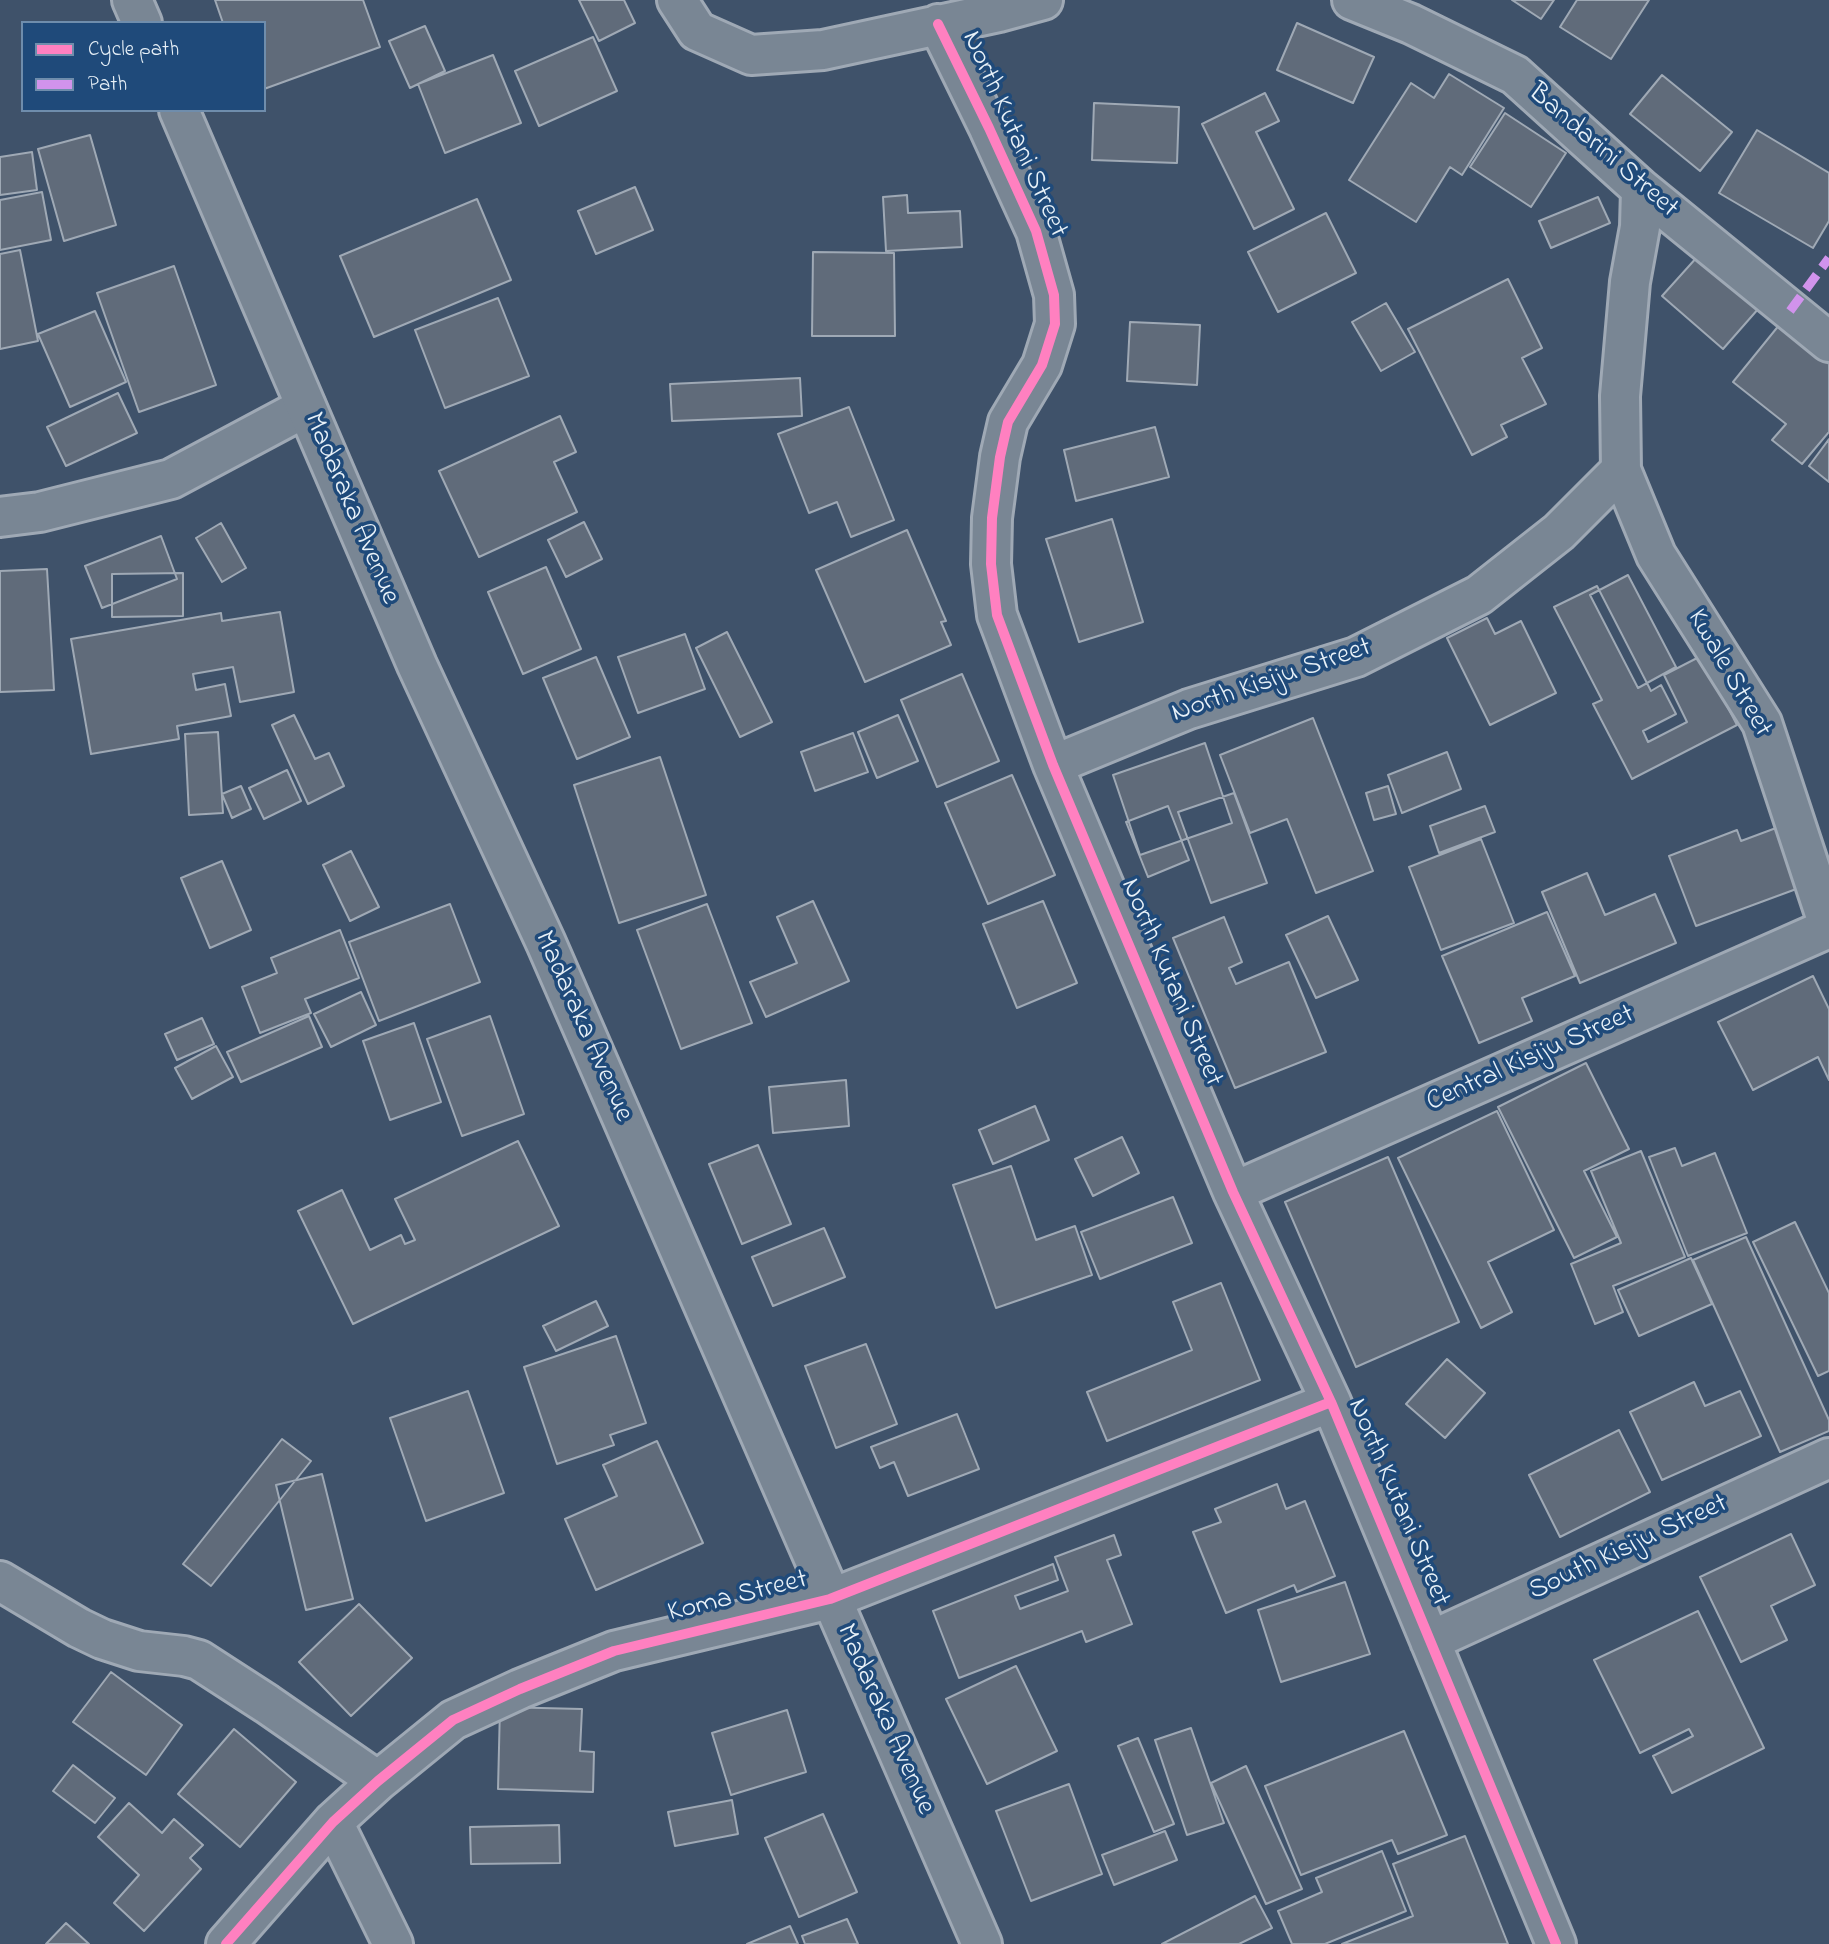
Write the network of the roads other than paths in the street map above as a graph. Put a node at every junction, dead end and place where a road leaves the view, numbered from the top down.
1 (132, 0) edge
2 (677, 0) edge
3 (1043, 0) edge
4 (1352, 0) edge
5 (997, 6) edge
6 (141, 21) edge
7 (938, 24) junction
8 (180, 112) edge
9 (1641, 189) junction
10 (1829, 342) edge
11 (306, 407) junction
12 (1621, 470) junction
13 (0, 517) edge
14 (1053, 765) junction
15 (1829, 927) edge
16 (1233, 1192) junction
17 (1331, 1402) junction
18 (1829, 1458) edge
19 (0, 1581) edge
20 (830, 1599) junction
21 (1430, 1641) junction
22 (378, 1781) junction
23 (333, 1822) junction
24 (226, 1944) edge
25 (393, 1944) edge
26 (982, 1944) edge
27 (1556, 1944) edge

1 - 6 street
2 - 7 street
3 - 5 street
4 - 9 street, Bandarini Street
5 - 7 street
7 - 14 street, North Kutani Street
8 - 11 street, Madaraka Avenue
9 - 10 street, Bandarini Street
9 - 12 street
11 - 13 street
11 - 20 street, Madaraka Avenue
12 - 14 street, North Kisiju Street
12 - 15 street, Kwale Street
14 - 16 street, North Kutani Street
15 - 16 street, Central Kisiju Street
16 - 17 street, North Kutani Street
17 - 20 street, Koma Street
17 - 21 street, North Kutani Street
18 - 21 street, South Kisiju Street
19 - 22 street
20 - 22 street, Koma Street
20 - 26 street, Madaraka Avenue
21 - 27 street, North Kutani Street
22 - 23 street, Koma Street
23 - 24 street, Koma Street
23 - 25 street

